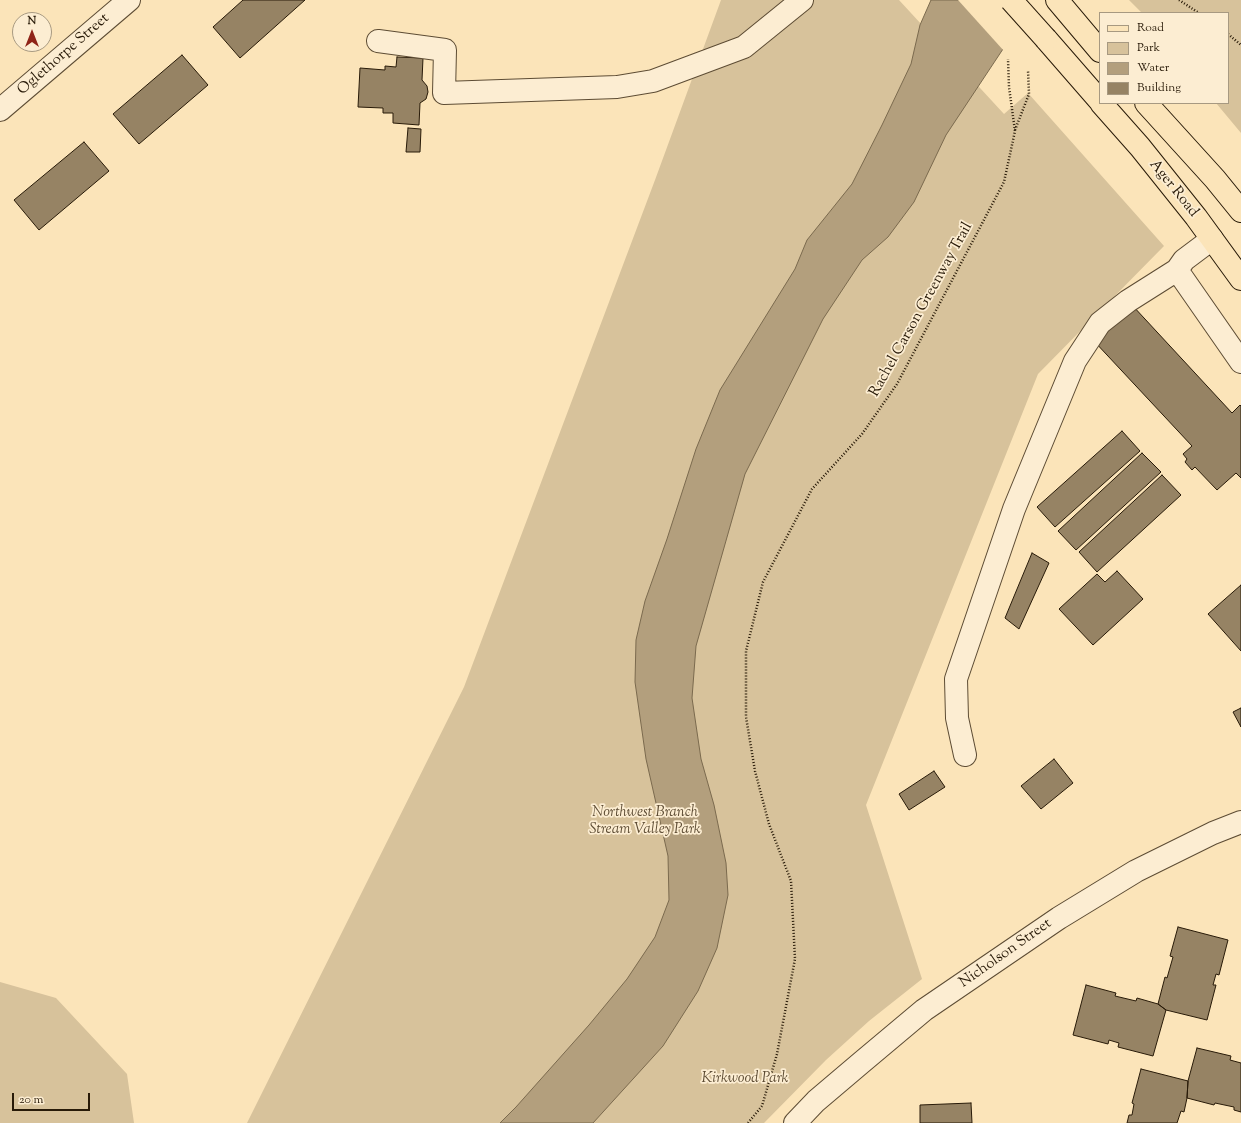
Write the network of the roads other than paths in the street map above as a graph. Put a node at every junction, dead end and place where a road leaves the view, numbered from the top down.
1 (129, 0) edge
2 (802, 0) edge
3 (1011, 0) edge
4 (1060, 4) edge
5 (378, 41) dead end
6 (1099, 50) edge
7 (1099, 100) edge
8 (1103, 104) edge
9 (1147, 104) edge
10 (0, 110) edge
11 (1241, 211) edge
12 (1212, 239) junction
13 (1178, 270) junction
14 (1241, 279) edge
15 (1241, 362) edge
16 (966, 754) dead end
17 (1241, 822) edge
18 (795, 1123) edge

1 - 10 street, Oglethorpe Street
2 - 5 street
3 - 7 main road, Ager Road, bridge
4 - 6 main road
8 - 12 main road, Ager Road
9 - 11 main road
12 - 13 street
12 - 14 main road, Ager Road
13 - 15 street
13 - 16 street
17 - 18 street, Nicholson Street

